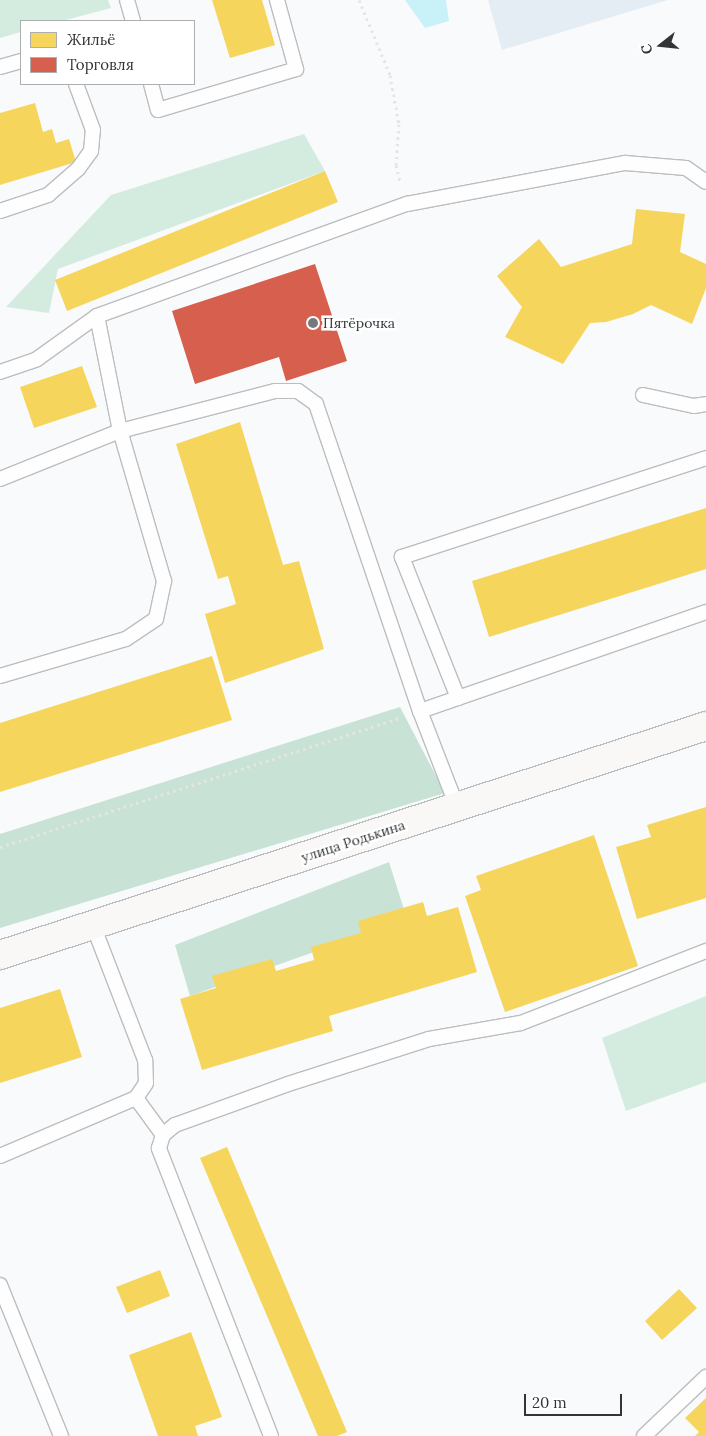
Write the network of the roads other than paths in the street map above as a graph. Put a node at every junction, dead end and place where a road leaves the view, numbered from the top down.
1 (127, 0) edge
2 (277, 0) edge
3 (133, 20) edge
4 (20, 61) edge
5 (0, 67) edge
6 (76, 85) edge
7 (151, 85) edge
8 (706, 182) edge
9 (0, 211) edge
10 (97, 316) junction
11 (0, 372) edge
12 (643, 395) dead end
13 (706, 404) edge
14 (120, 431) junction
15 (706, 458) edge
16 (0, 479) edge
17 (706, 612) edge
18 (0, 676) edge
19 (458, 698) junction
20 (420, 711) junction
21 (706, 726) edge
22 (457, 807) junction
23 (92, 925) junction
24 (706, 951) edge
25 (0, 954) edge
26 (136, 1098) junction
27 (163, 1135) junction
28 (0, 1156) edge
29 (0, 1285) edge
30 (706, 1377) edge
31 (61, 1436) edge
32 (271, 1436) edge
33 (644, 1436) edge

1 - 3 lane
2 - 7 lane
4 - 5 lane
6 - 9 lane
8 - 10 lane
10 - 11 lane
10 - 14 lane
12 - 13 lane
14 - 16 lane
14 - 18 lane
14 - 20 lane
15 - 19 lane
17 - 19 lane
19 - 20 lane
20 - 22 lane
21 - 22 main road, улица Родькина
22 - 23 main road, улица Родькина
23 - 25 main road, улица Родькина
23 - 26 lane
24 - 27 lane
26 - 27 lane
26 - 28 lane
27 - 32 lane
29 - 31 lane
30 - 33 lane

